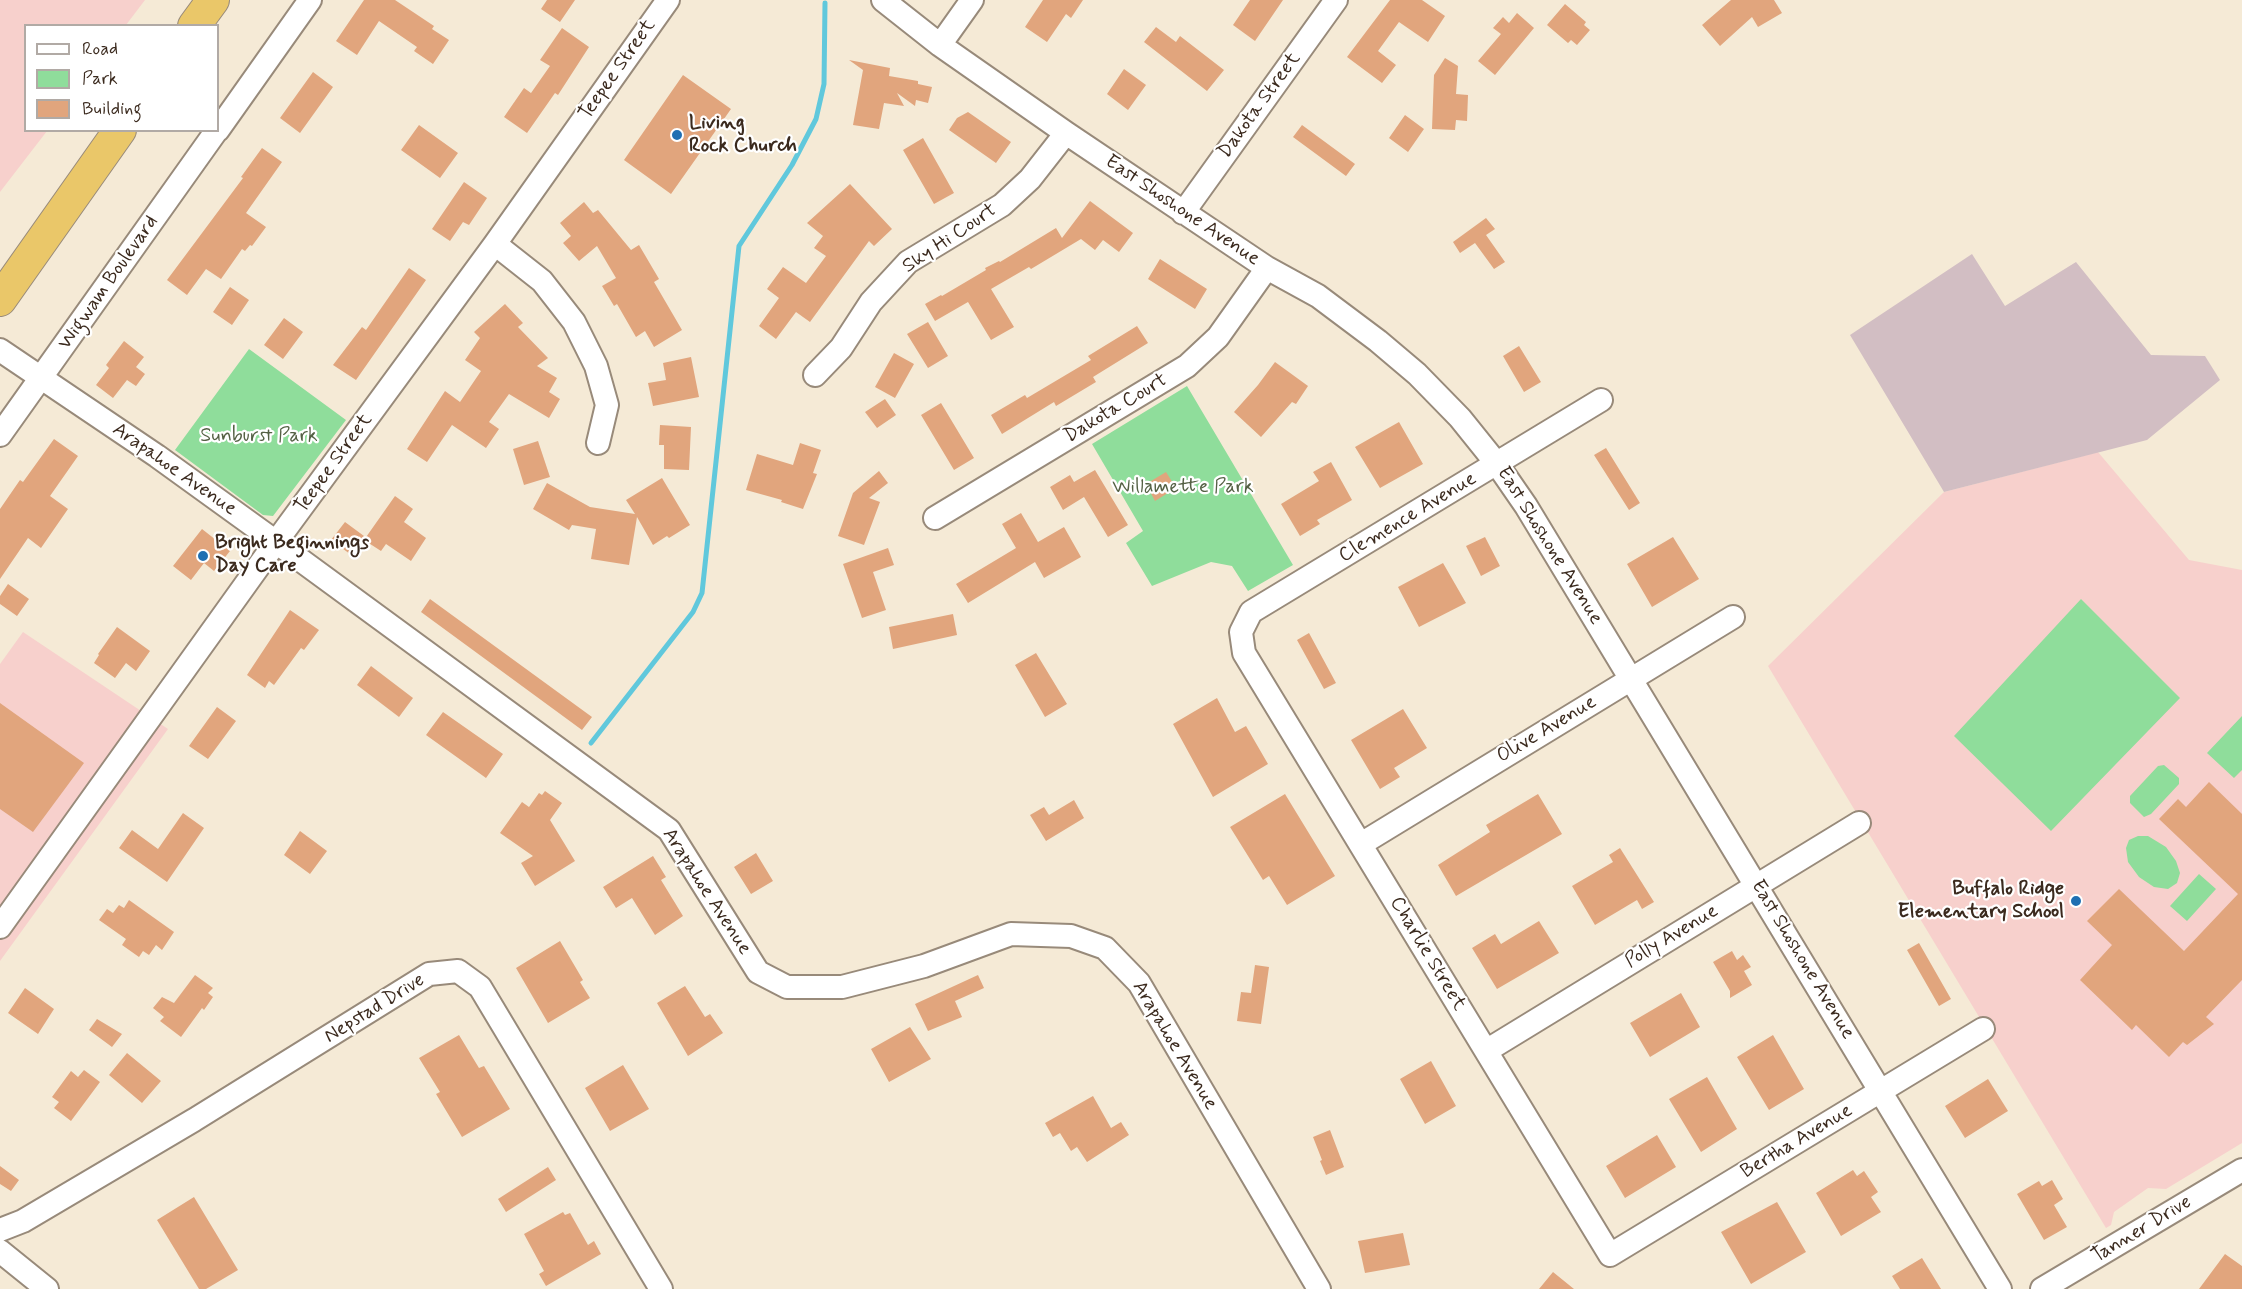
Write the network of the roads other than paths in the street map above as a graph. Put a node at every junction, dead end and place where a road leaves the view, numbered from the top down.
1 (213, 0) edge
2 (310, 0) edge
3 (668, 0) edge
4 (883, 0) edge
5 (972, 0) edge
6 (1336, 0) edge
7 (195, 24) edge
8 (940, 45) junction
9 (219, 127) edge
10 (119, 132) edge
11 (216, 132) edge
12 (1066, 133) junction
13 (1183, 213) junction
14 (495, 244) junction
15 (1267, 268) junction
16 (0, 300) edge
17 (0, 350) edge
18 (815, 375) dead end
19 (42, 377) junction
20 (1601, 400) dead end
21 (0, 435) edge
22 (598, 443) dead end
23 (1497, 464) junction
24 (935, 518) dead end
25 (276, 542) junction
26 (1733, 617) dead end
27 (1244, 653) joint
28 (1632, 678) junction
29 (1859, 823) dead end
30 (1361, 844) junction
31 (1756, 886) junction
32 (0, 927) edge
33 (1983, 1029) dead end
34 (1485, 1051) junction
35 (1881, 1091) junction
36 (2242, 1170) edge
37 (0, 1230) edge
38 (0, 1251) edge
39 (1610, 1255) joint
40 (46, 1289) edge
41 (661, 1289) edge
42 (1319, 1289) edge
43 (2000, 1289) edge
44 (2042, 1289) edge

1 - 7 highway
2 - 9 street, Wigwam Boulevard
3 - 14 street, Teepee Street
4 - 8 street, East Shoshone Avenue
5 - 8 street
6 - 13 street, Dakota Street
8 - 12 street, East Shoshone Avenue
10 - 16 highway
11 - 19 street, Wigwam Boulevard
12 - 13 street, East Shoshone Avenue
12 - 18 street, Sky Hi Court
13 - 15 street, East Shoshone Avenue
14 - 22 street
14 - 25 street, Teepee Street
15 - 23 street, East Shoshone Avenue
15 - 24 street, Dakota Court
17 - 19 street, Arapahoe Avenue
19 - 21 street, Wigwam Boulevard
19 - 25 street, Arapahoe Avenue
20 - 23 street, Clemence Avenue
23 - 27 street, Clemence Avenue
23 - 28 street, East Shoshone Avenue
25 - 32 street, Teepee Street
25 - 42 street, Arapahoe Avenue
26 - 28 street, Olive Avenue
27 - 30 street, Charlie Street
28 - 30 street, Olive Avenue
28 - 31 street, East Shoshone Avenue
29 - 31 street, Polly Avenue
30 - 34 street, Charlie Street
31 - 34 street, Polly Avenue
31 - 35 street, East Shoshone Avenue
33 - 35 street, Bertha Avenue
34 - 39 street, Charlie Street
35 - 39 street, Bertha Avenue
35 - 43 street, East Shoshone Avenue
36 - 44 street, Tanner Drive
37 - 41 street, Nepstad Drive
38 - 40 street

